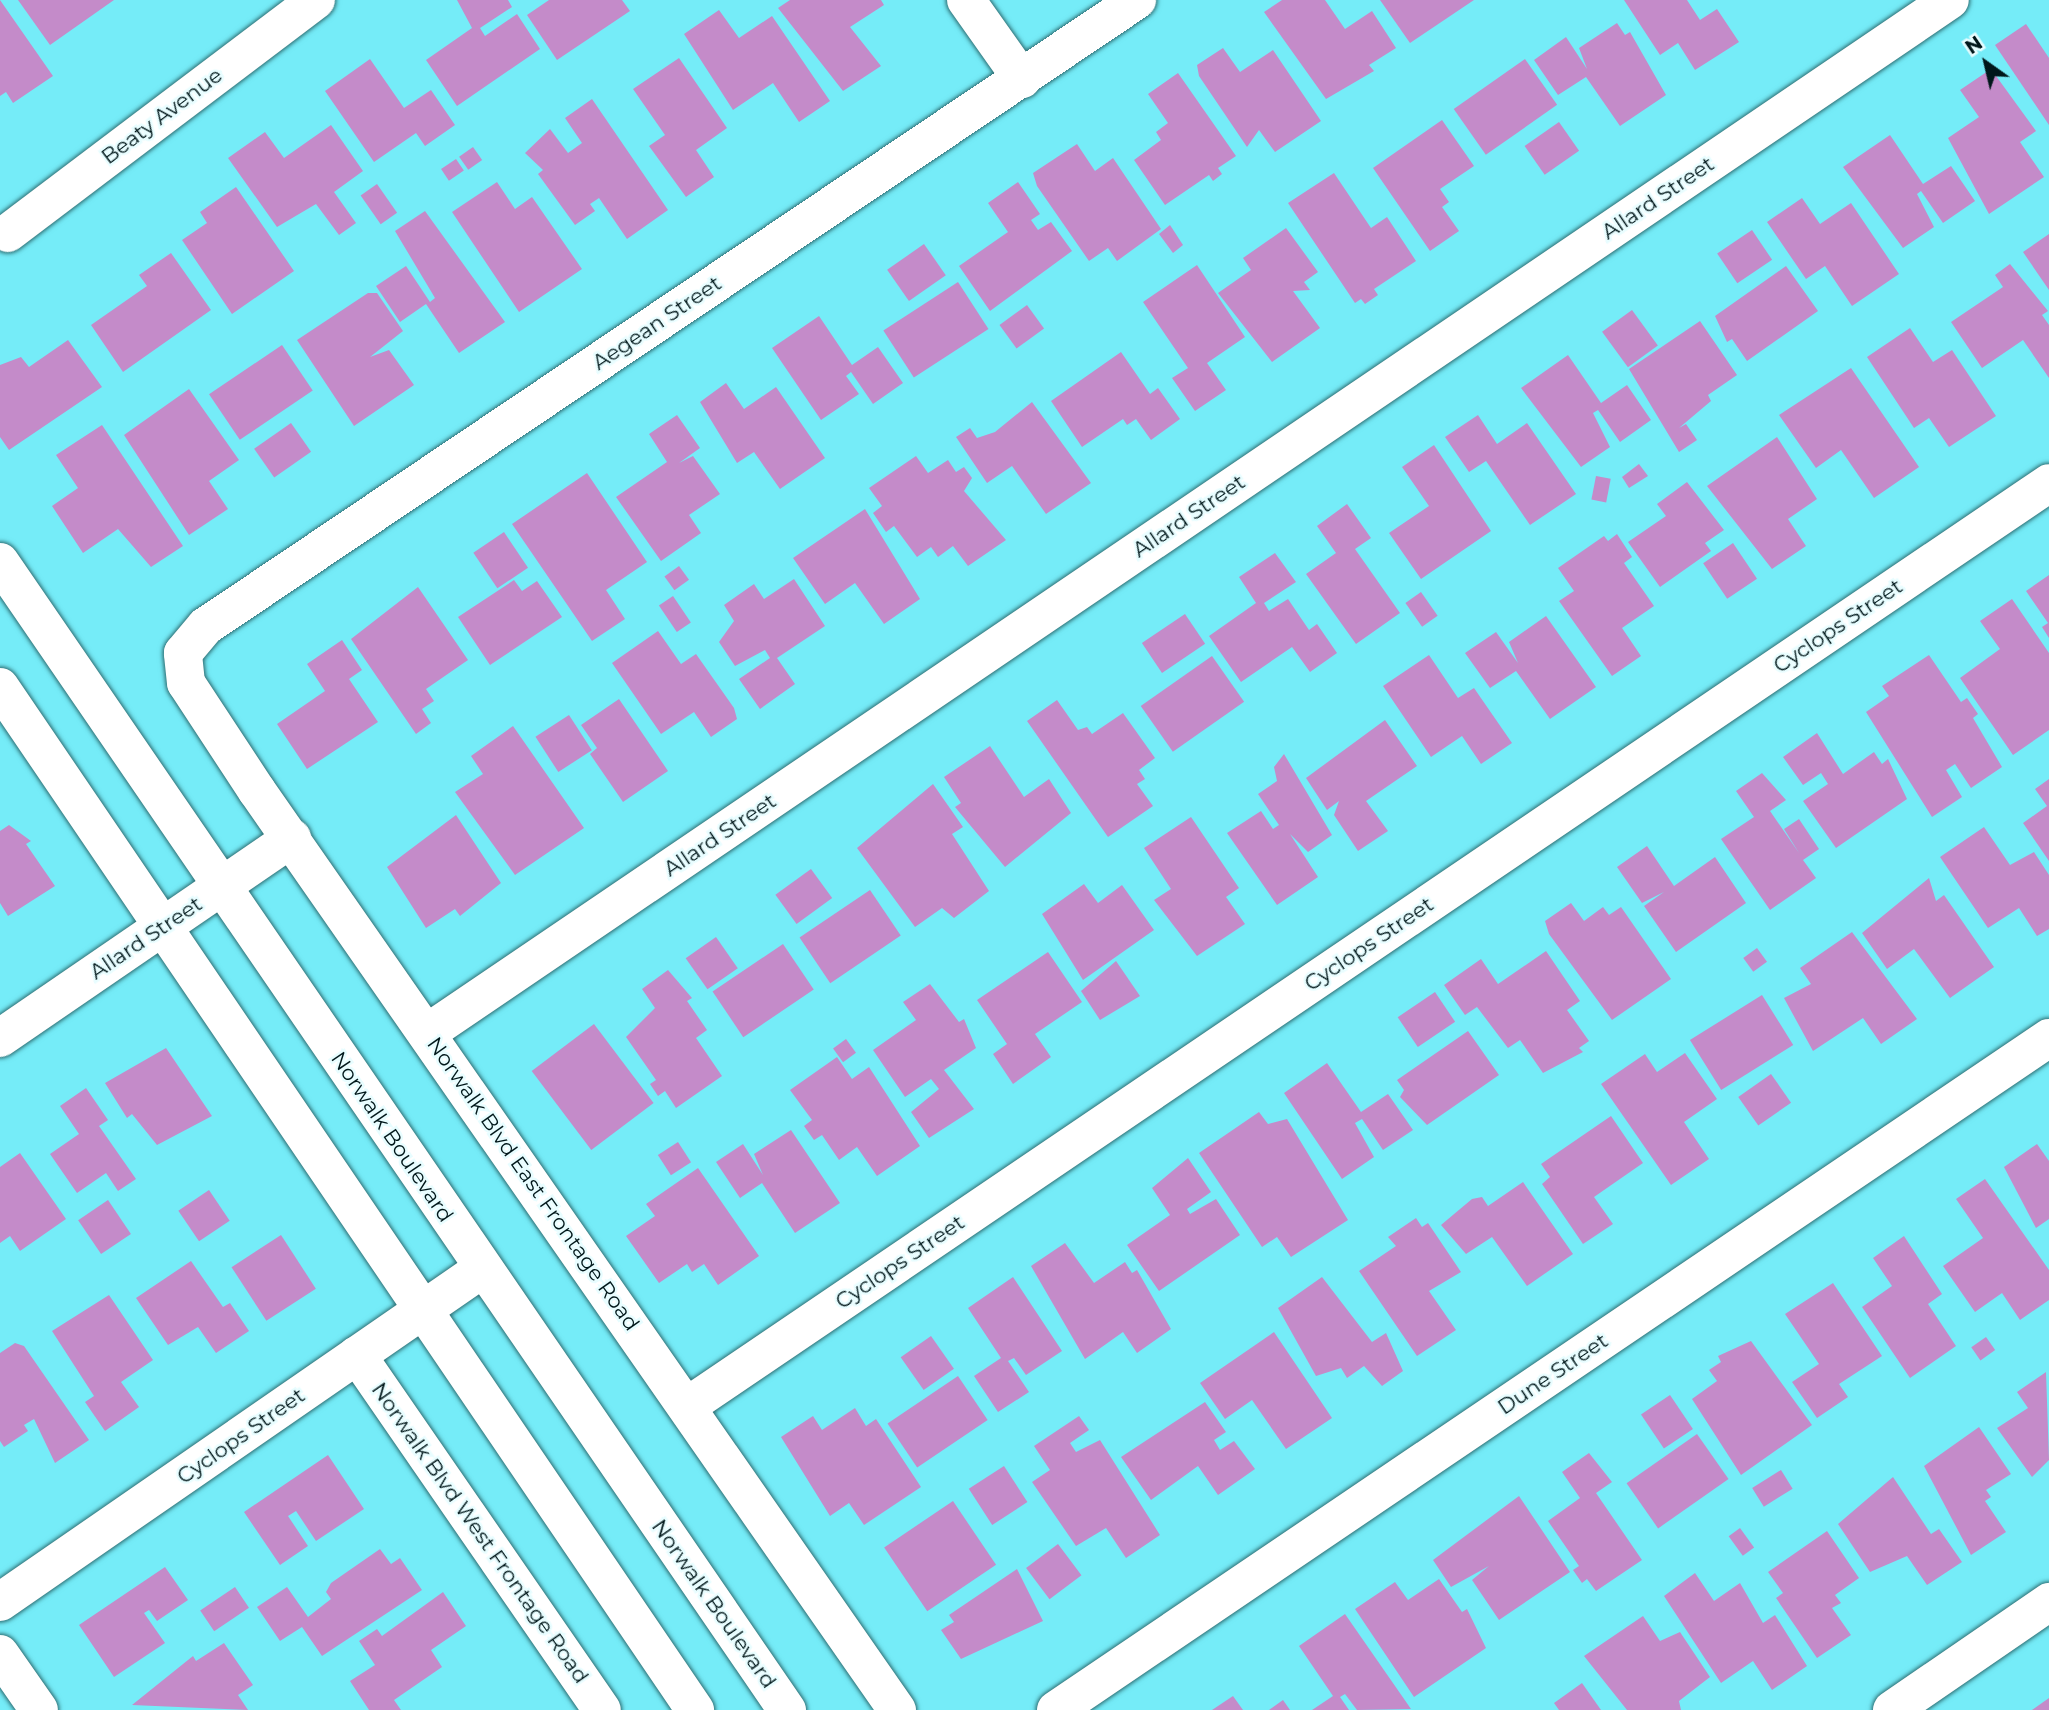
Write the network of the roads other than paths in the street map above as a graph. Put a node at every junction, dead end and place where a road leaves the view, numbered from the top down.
1 (316, 0) edge
2 (966, 0) edge
3 (1137, 0) edge
4 (1950, 0) edge
5 (1022, 79) junction
6 (8, 233) dead end
7 (2049, 483) edge
8 (0, 562) edge
9 (183, 653) joint
10 (0, 687) edge
11 (292, 838) junction
12 (221, 887) junction
13 (164, 926) junction
14 (428, 1033) junction
15 (0, 1038) edge
16 (2049, 1038) edge
17 (482, 1269) junction
18 (425, 1308) junction
19 (357, 1355) junction
20 (689, 1405) junction
21 (0, 1602) edge
22 (2049, 1602) edge
23 (0, 1654) edge
24 (39, 1710) edge
25 (602, 1710) edge
26 (695, 1710) edge
27 (787, 1710) edge
28 (897, 1710) edge
29 (1056, 1710) edge
30 (1892, 1710) edge

1 - 6 street, Beaty Avenue
2 - 5 street
3 - 5 street, Aegean Street
4 - 14 street, Allard Street
5 - 9 street, Aegean Street
7 - 20 street, Cyclops Street
8 - 12 street, Norwalk Boulevard
9 - 11 street, Norwalk Blvd East Frontage Road
10 - 13 street
11 - 12 street, Allard Street
11 - 14 street, Norwalk Blvd East Frontage Road
12 - 13 street, Allard Street
12 - 17 street, Norwalk Boulevard
13 - 15 street, Allard Street
13 - 18 street
14 - 20 street, Norwalk Blvd East Frontage Road
16 - 29 street, Dune Street
17 - 18 street, Cyclops Street
17 - 27 street, Norwalk Boulevard
18 - 19 street, Cyclops Street
18 - 26 street
19 - 21 street, Cyclops Street
19 - 25 street, Norwalk Blvd West Frontage Road
20 - 28 street, Norwalk Blvd East Frontage Road
22 - 30 street
23 - 24 street

